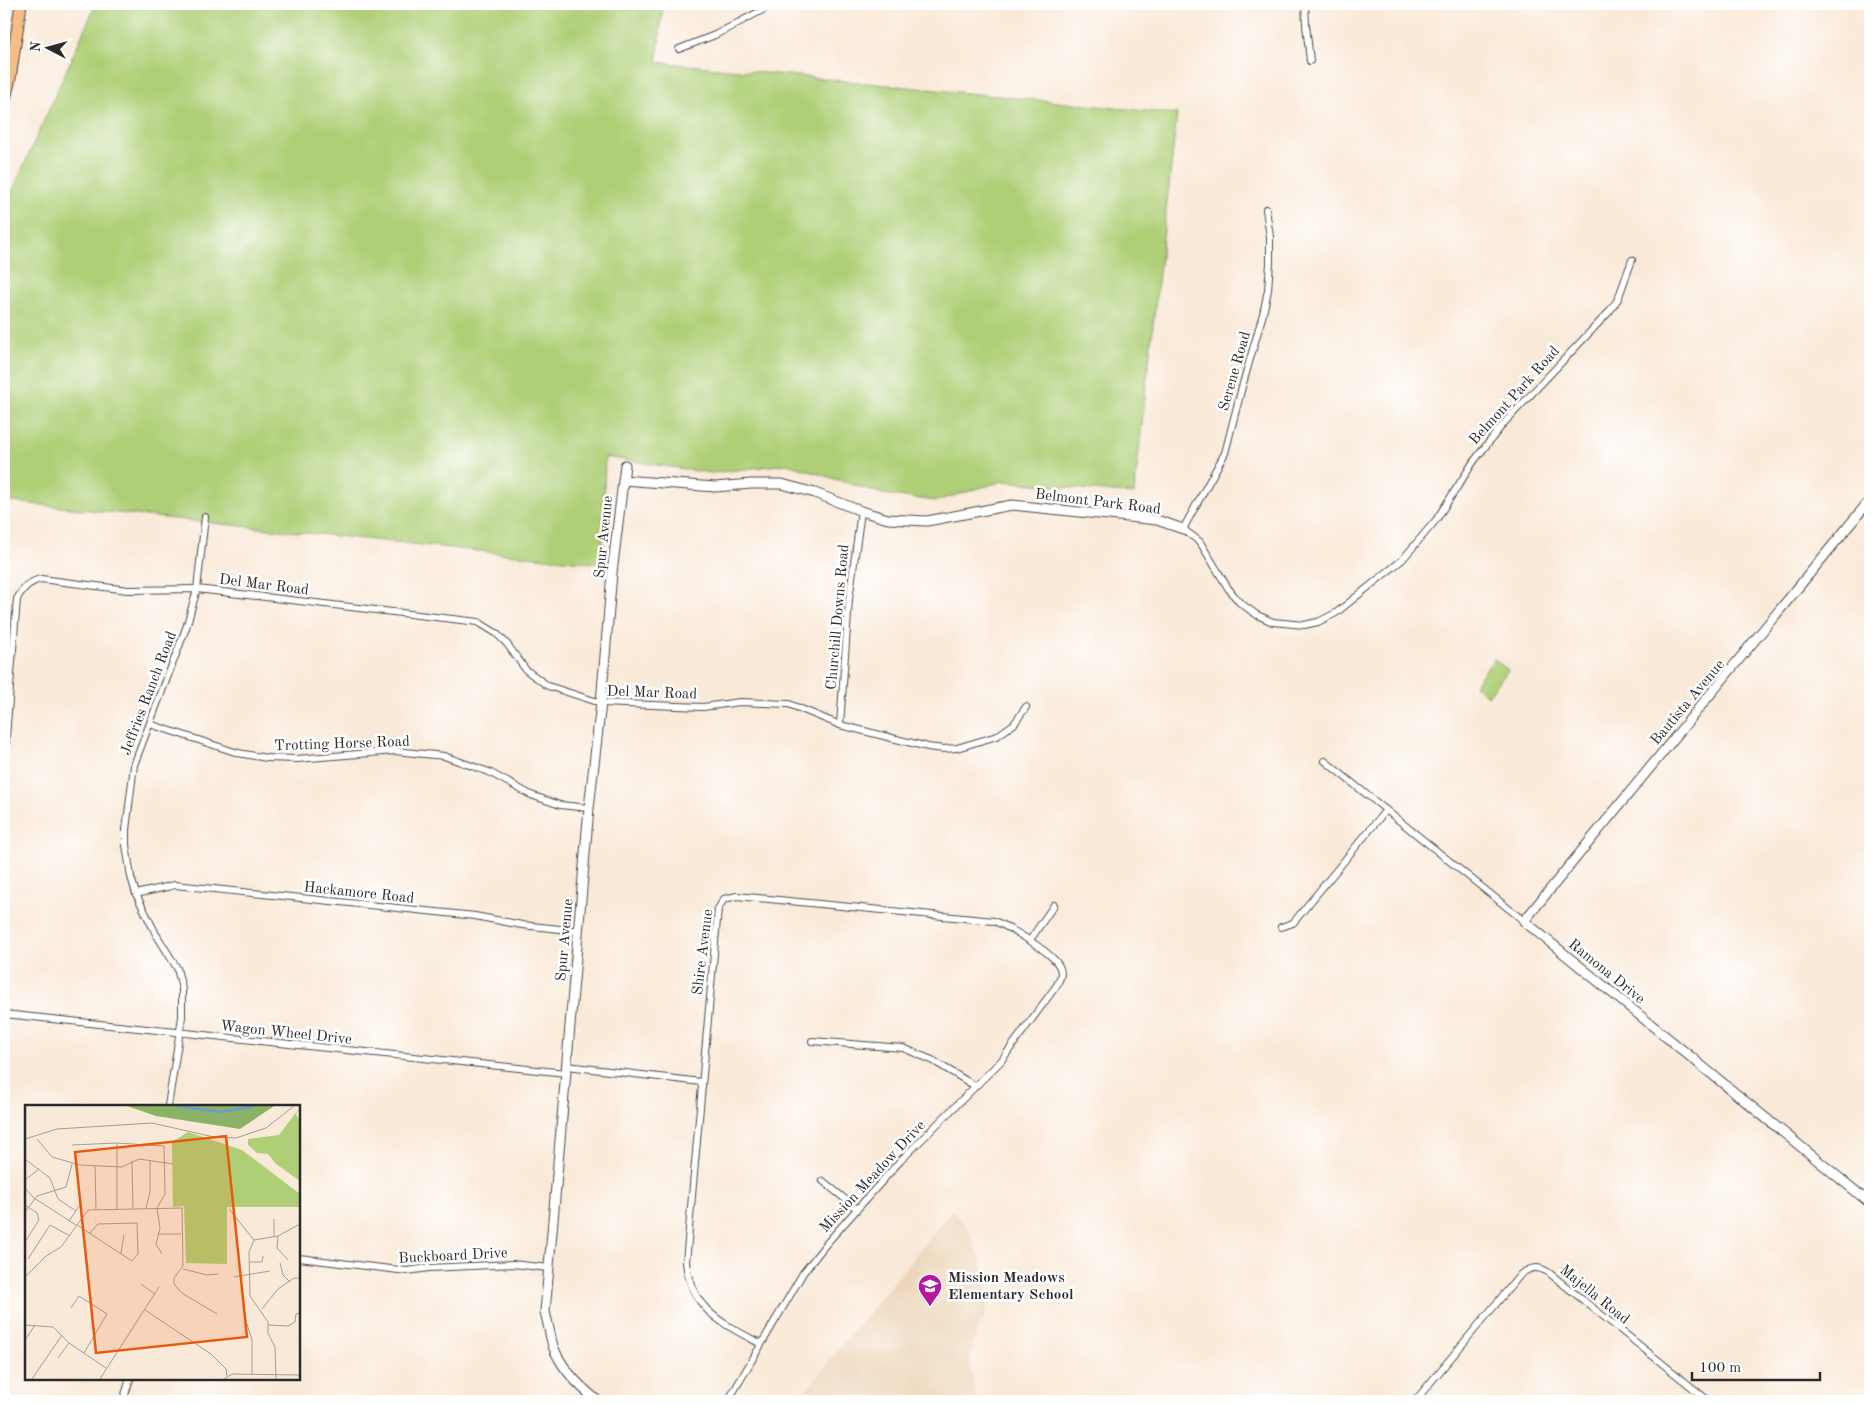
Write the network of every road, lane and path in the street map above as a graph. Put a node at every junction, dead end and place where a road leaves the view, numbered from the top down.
1 (21, 4) edge
2 (774, 4) edge
3 (1306, 4) edge
4 (679, 49) dead end
5 (1310, 61) dead end
6 (4, 103) edge
7 (1266, 209) dead end
8 (1632, 260) dead end
9 (624, 465) dead end
10 (623, 480) junction
11 (1870, 500) edge
12 (860, 511) junction
13 (205, 517) dead end
14 (1184, 529) junction
15 (197, 589) junction
16 (600, 703) junction
17 (1026, 707) dead end
18 (150, 724) junction
19 (840, 725) junction
20 (1325, 761) dead end
21 (4, 762) edge
22 (589, 808) junction
23 (1386, 810) junction
24 (136, 894) junction
25 (1054, 905) dead end
26 (1524, 921) junction
27 (1281, 927) dead end
28 (579, 931) junction
29 (1030, 940) junction
30 (1057, 985) joint
31 (4, 1014) edge
32 (179, 1034) junction
33 (812, 1041) dead end
34 (566, 1070) junction
35 (701, 1082) junction
36 (975, 1086) junction
37 (168, 1105) edge
38 (823, 1181) dead end
39 (1870, 1203) edge
40 (857, 1209) junction
41 (300, 1258) edge
42 (548, 1268) junction
43 (761, 1344) junction
44 (130, 1380) edge
45 (123, 1401) edge
46 (598, 1401) edge
47 (728, 1401) edge
48 (1415, 1401) edge
49 (1709, 1401) edge

1 - 6 highway
2 - 4 street
3 - 5 street
7 - 14 street, Serene Road
8 - 14 street, Belmont Park Road
9 - 10 street, Spur Avenue
10 - 12 street, Belmont Park Road
10 - 16 street, Spur Avenue
11 - 26 street, Bautista Avenue
12 - 14 street, Belmont Park Road
12 - 19 street, Churchill Downs Road
13 - 15 street, Jeffries Ranch Road
15 - 16 street, Del Mar Road
15 - 18 street, Jeffries Ranch Road
15 - 21 street, Del Mar Road
16 - 19 street, Del Mar Road
16 - 22 street, Spur Avenue
17 - 19 street, Del Mar Road
18 - 22 street, Trotting Horse Road
18 - 24 street, Jeffries Ranch Road
20 - 23 street, Ramona Drive
22 - 28 street, Spur Avenue
23 - 26 street, Ramona Drive
23 - 27 street
24 - 28 street, Hackamore Road
24 - 32 street, Jeffries Ranch Road
25 - 29 street
26 - 39 street, Ramona Drive
28 - 34 street, Spur Avenue
29 - 30 street, Shire Avenue
29 - 35 street, Shire Avenue
30 - 36 street, Mission Meadow Drive
31 - 32 street, Wagon Wheel Drive
32 - 34 street, Wagon Wheel Drive
32 - 37 street, Jeffries Ranch Road
33 - 36 street
34 - 35 street, Wagon Wheel Drive
34 - 42 street, Spur Avenue
35 - 43 street, Shire Avenue
36 - 40 street, Mission Meadow Drive
38 - 40 street
40 - 43 street, Mission Meadow Drive
41 - 42 street, Buckboard Drive
42 - 46 street, Spur Avenue
43 - 47 street, Mission Meadow Drive
44 - 45 street
48 - 49 street, Majella Road

